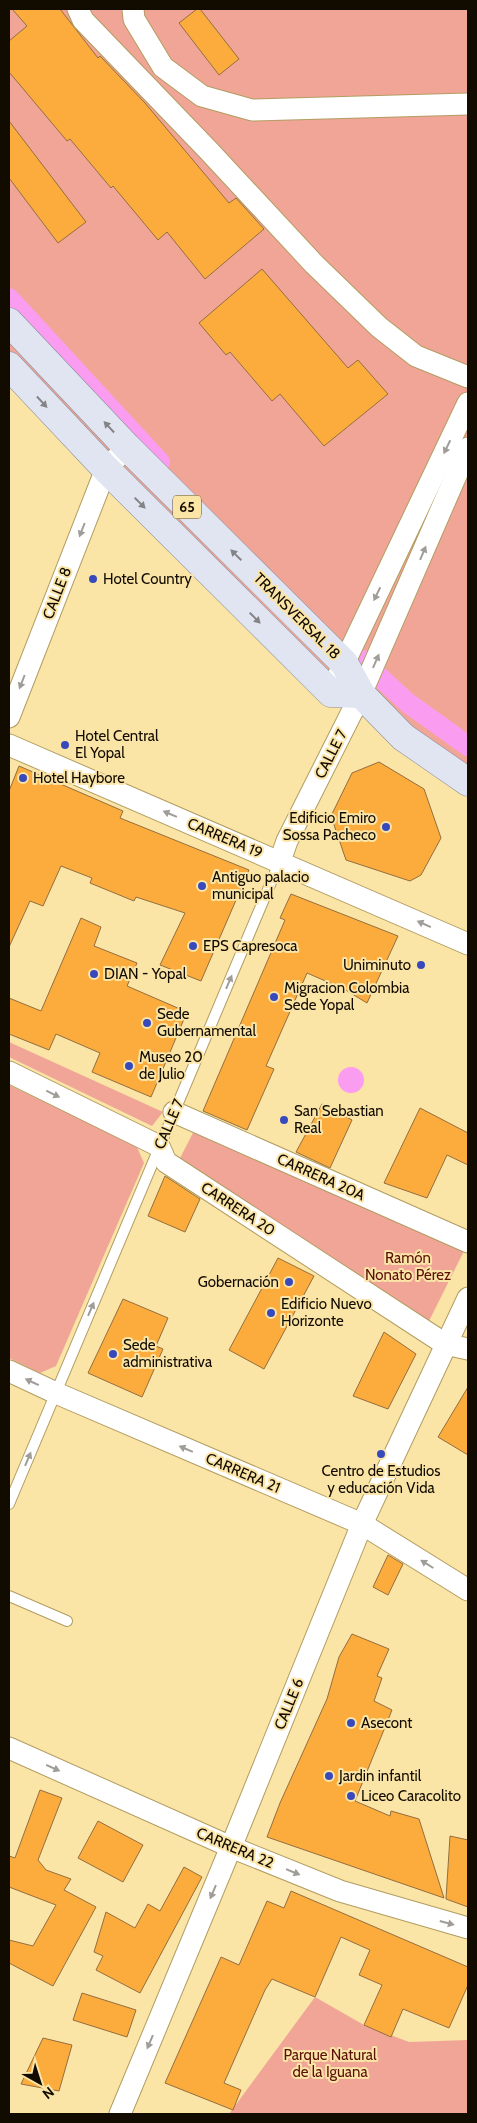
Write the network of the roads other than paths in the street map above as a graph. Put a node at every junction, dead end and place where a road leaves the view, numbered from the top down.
1 (78, 9) edge
2 (133, 9) edge
3 (468, 104) edge
4 (9, 322) edge
5 (9, 366) edge
6 (468, 377) edge
7 (468, 403) edge
8 (127, 446) junction
9 (468, 448) edge
10 (106, 469) junction
11 (344, 663) junction
12 (331, 693) junction
13 (362, 694) junction
14 (9, 717) edge
15 (9, 745) edge
16 (468, 782) edge
17 (280, 861) junction
18 (468, 944) edge
19 (9, 1072) edge
20 (174, 1112) junction
21 (159, 1146) junction
22 (468, 1242) edge
23 (468, 1298) edge
24 (445, 1344) junction
25 (468, 1349) edge
26 (9, 1371) edge
27 (56, 1393) junction
28 (9, 1504) edge
29 (362, 1524) junction
30 (468, 1590) edge
31 (9, 1596) edge
32 (66, 1621) dead end
33 (9, 1748) edge
34 (231, 1847) junction
35 (468, 1928) edge
36 (120, 2114) edge

1 - 6 street
2 - 3 street
8 -> 4 main road, TRANSVERSAL 18 / 65
5 -> 10 main road, TRANSVERSAL 18 / 65
7 -> 11 street
8 - 10 street
11 -> 8 main road, TRANSVERSAL 18 / 65
13 -> 9 street, CALLE 7
10 -> 12 main road, TRANSVERSAL 18 / 65
10 -> 14 street, CALLE 8
11 - 12 street
11 - 13 main road, TRANSVERSAL 18 / 65
12 - 13 main road
13 - 16 main road, 65
13 - 17 street, CALLE 7
17 -> 15 street, CARRERA 19
18 -> 17 street, CARRERA 19
20 -> 17 lane, CALLE 7
19 -> 21 street
20 - 21 lane, CALLE 7
20 - 22 street, CARRERA 20A
21 - 24 street, CARRERA 20
27 -> 21 lane, CALLE 7
23 - 24 street, CALLE 6
24 - 25 street, CARRERA 20
24 - 29 street, CALLE 6
27 -> 26 street, CARRERA 21
28 -> 27 lane, CALLE 7
29 -> 27 street, CARRERA 21
30 -> 29 street, CARRERA 21
29 - 34 street, CALLE 6
31 - 32 lane
33 -> 34 street, CARRERA 22
34 -> 35 street, CARRERA 22
34 -> 36 street, CALLE 6

